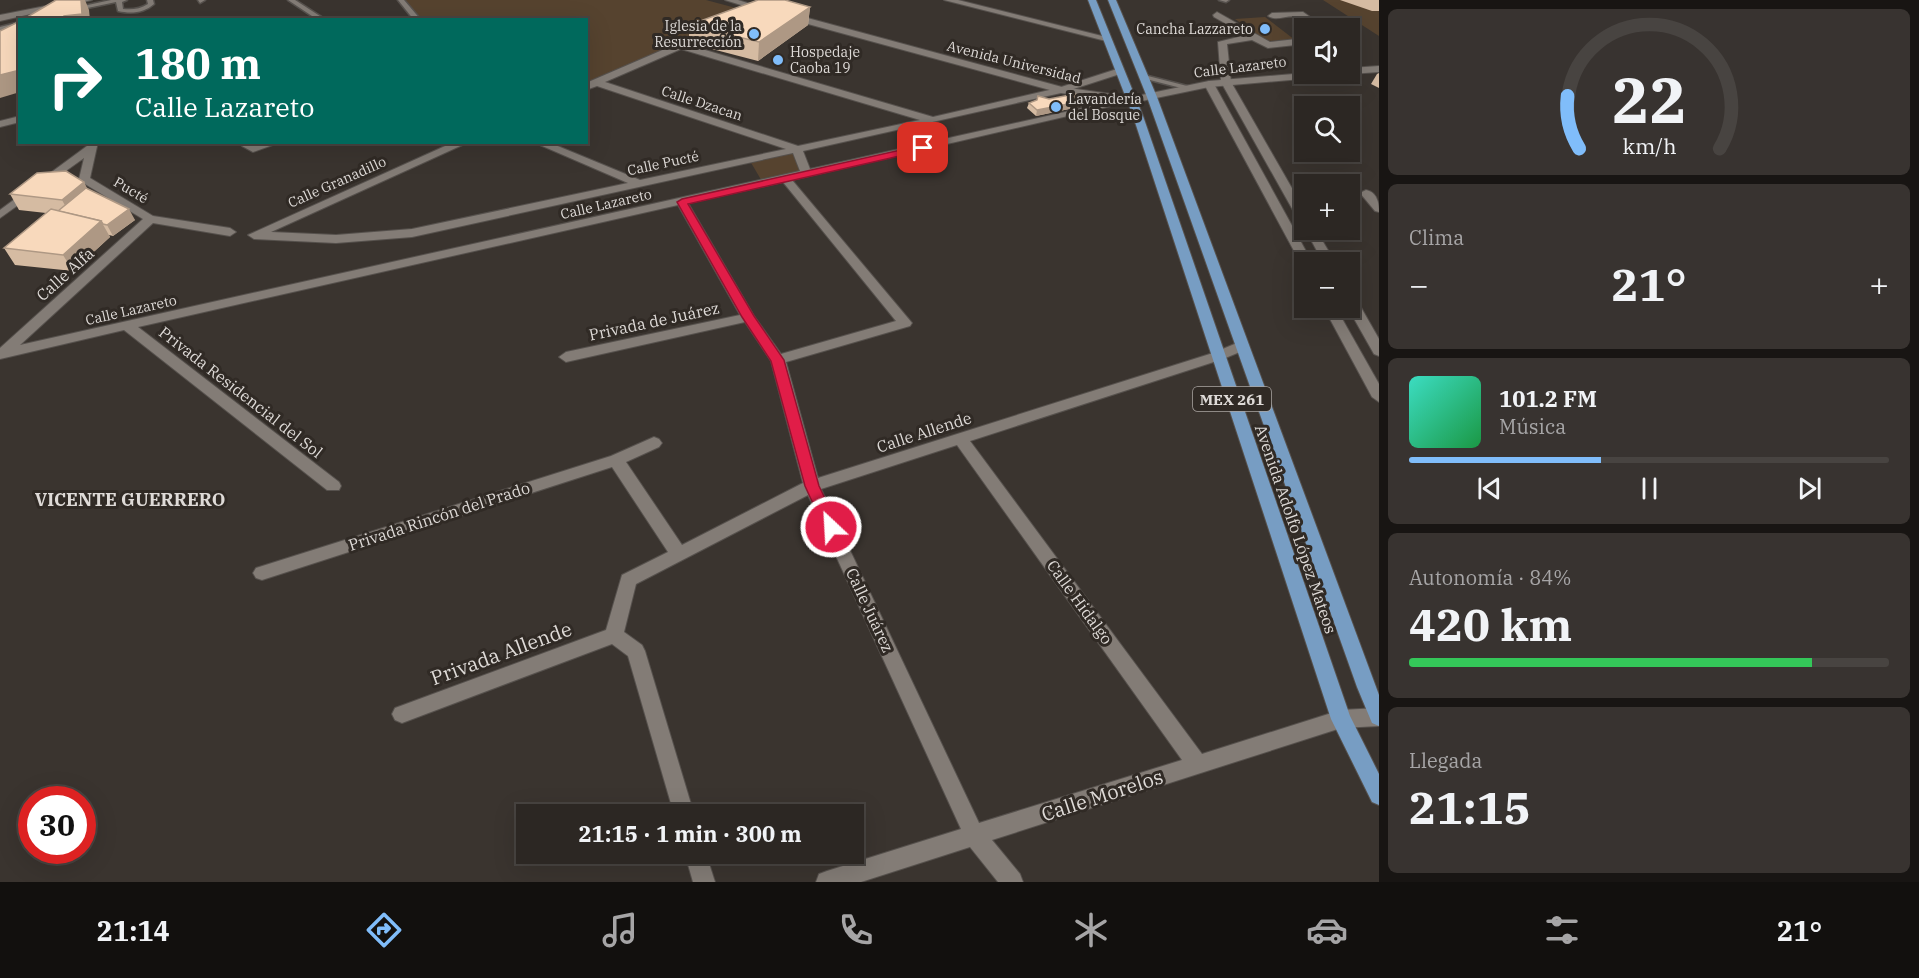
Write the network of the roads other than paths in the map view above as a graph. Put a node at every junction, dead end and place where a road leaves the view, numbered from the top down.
1 (59, 0) edge
2 (88, 0) edge
3 (121, 0) edge
4 (150, 0) edge
5 (291, 0) edge
6 (401, 0) edge
7 (729, 0) edge
8 (948, 0) edge
9 (1092, 0) edge
10 (1112, 0) edge
11 (777, 4) edge
12 (762, 5) edge
13 (788, 7) edge
14 (0, 11) edge
15 (1217, 15) dead end
16 (1272, 16) dead end
17 (0, 18) edge
18 (50, 18) edge
19 (320, 18) edge
20 (416, 18) edge
21 (743, 18) edge
22 (1306, 18) edge
23 (18, 24) edge
24 (0, 28) edge
25 (700, 36) edge
26 (1252, 37) junction
27 (1106, 38) junction
28 (1294, 42) edge
29 (678, 45) junction
30 (1379, 69) edge
31 (1360, 70) edge
32 (1120, 71) junction
33 (1144, 77) junction
34 (1294, 77) edge
35 (588, 80) edge
36 (1226, 82) junction
37 (598, 83) junction
38 (1209, 84) junction
39 (588, 86) edge
40 (1075, 86) junction
41 (1189, 88) junction
42 (1061, 90) junction
43 (1152, 97) junction
44 (1132, 100) junction
45 (18, 120) edge
46 (932, 120) junction
47 (0, 124) edge
48 (248, 144) edge
49 (269, 144) edge
50 (459, 144) edge
51 (543, 144) edge
52 (92, 146) edge
53 (797, 149) junction
54 (754, 172) junction
55 (807, 174) junction
56 (786, 179) junction
57 (640, 184) junction
58 (1379, 192) edge
59 (682, 202) junction
60 (1294, 202) edge
61 (1379, 209) edge
62 (0, 215) edge
63 (150, 219) junction
64 (230, 232) dead end
65 (254, 235) joint
66 (1301, 252) edge
67 (748, 317) junction
68 (1336, 318) edge
69 (1360, 318) edge
70 (128, 326) junction
71 (1242, 346) junction
72 (1379, 351) edge
73 (1, 354) edge
74 (1218, 356) junction
75 (566, 357) dead end
76 (778, 360) junction
77 (1379, 397) edge
78 (961, 439) junction
79 (654, 443) dead end
80 (616, 460) junction
81 (333, 486) dead end
82 (812, 486) junction
83 (679, 554) junction
84 (262, 573) dead end
85 (614, 635) junction
86 (402, 714) dead end
87 (1379, 717) edge
88 (1341, 719) junction
89 (1198, 765) junction
90 (1379, 795) edge
91 (681, 804) edge
92 (974, 835) junction
93 (699, 864) edge
94 (704, 882) edge
95 (827, 882) edge
96 (1012, 882) edge

1 - 14 street
2 - 17 street
3 - 4 lane
3 - 18 lane
5 - 19 lane
6 - 20 lane
7 - 12 street, Avenida Universidad
8 - 27 street
9 - 27 main road, Avenida Adolfo López Mateos / MEX 261
10 - 33 main road, Avenida Adolfo López Mateos / MEX 261
11 - 12 street, Avenida Universidad
12 - 21 street
12 - 42 street, Avenida Universidad
13 - 40 street, Avenida Universidad
15 - 26 street
16 - 22 street
23 - 24 lane
25 - 29 street
26 - 28 street
26 - 36 street
27 - 32 main road, Avenida Adolfo López Mateos / MEX 261
29 - 37 street
29 - 46 street
30 - 31 street
32 - 40 street, Calle Pucté
32 - 44 main road, Avenida Adolfo López Mateos / MEX 261
33 - 41 lane
33 - 43 main road, Avenida Adolfo López Mateos / MEX 261
34 - 36 street, Calle Lazareto
35 - 37 lane
36 - 38 street, Calle Lazareto
36 - 60 street
37 - 39 street
37 - 53 street, Calle Dzacan
38 - 41 street, Calle Lazareto
38 - 66 street
40 - 42 street, Calle Pucté
40 - 44 street, Avenida Universidad
41 - 43 street, Calle Lazareto
42 - 44 street, Avenida Universidad
42 - 46 street, Calle Pucté
43 - 44 street, Calle Lazareto
43 - 71 main road, Avenida Adolfo López Mateos / MEX 261
44 - 55 street, Calle Lazareto
44 - 74 main road, Avenida Adolfo López Mateos / MEX 261
45 - 47 street
46 - 53 street, Calle Pucté
48 - 49 street
50 - 65 street, Calle Granadillo
51 - 57 street
52 - 62 street
52 - 63 street, Pucté
53 - 54 street, Calle Pucté
53 - 55 street
54 - 56 street, Calle Lazareto
54 - 57 street, Calle Pucté
54 - 59 street, Calle Lazareto
55 - 56 street, Calle Lazareto
56 - 76 street
57 - 65 street, Calle Pucté
58 - 61 street
59 - 67 street, Calle Juárez
59 - 70 street, Calle Lazareto
63 - 64 street, Pucté
63 - 73 street, Calle Alfa
67 - 75 street, Privada de Juárez
67 - 76 street, Calle Juárez
68 - 77 street
69 - 72 street
70 - 73 street, Calle Lazareto
70 - 81 street, Privada Residencial del Sol
71 - 74 street, Calle Allende
71 - 87 main road, Avenida Adolfo López Mateos / MEX 261
74 - 78 street, Calle Allende
74 - 88 main road, Avenida Adolfo López Mateos / MEX 261
76 - 82 street, Calle Juárez
78 - 82 street, Calle Allende
78 - 89 street, Calle Hidalgo
79 - 80 street, Privada Rincón del Prado
80 - 83 street
80 - 84 street, Privada Rincón del Prado
82 - 83 street, Calle Allende
82 - 92 street, Calle Juárez
83 - 85 street, Calle Allende
85 - 86 street, Privada Allende
85 - 91 street
87 - 88 street, Calle Morelos
88 - 89 street, Calle Morelos
88 - 90 main road, Avenida Adolfo López Mateos / MEX 261
89 - 92 street, Calle Morelos
92 - 95 street, Calle Morelos
92 - 96 street, Calle Juárez
93 - 94 street

